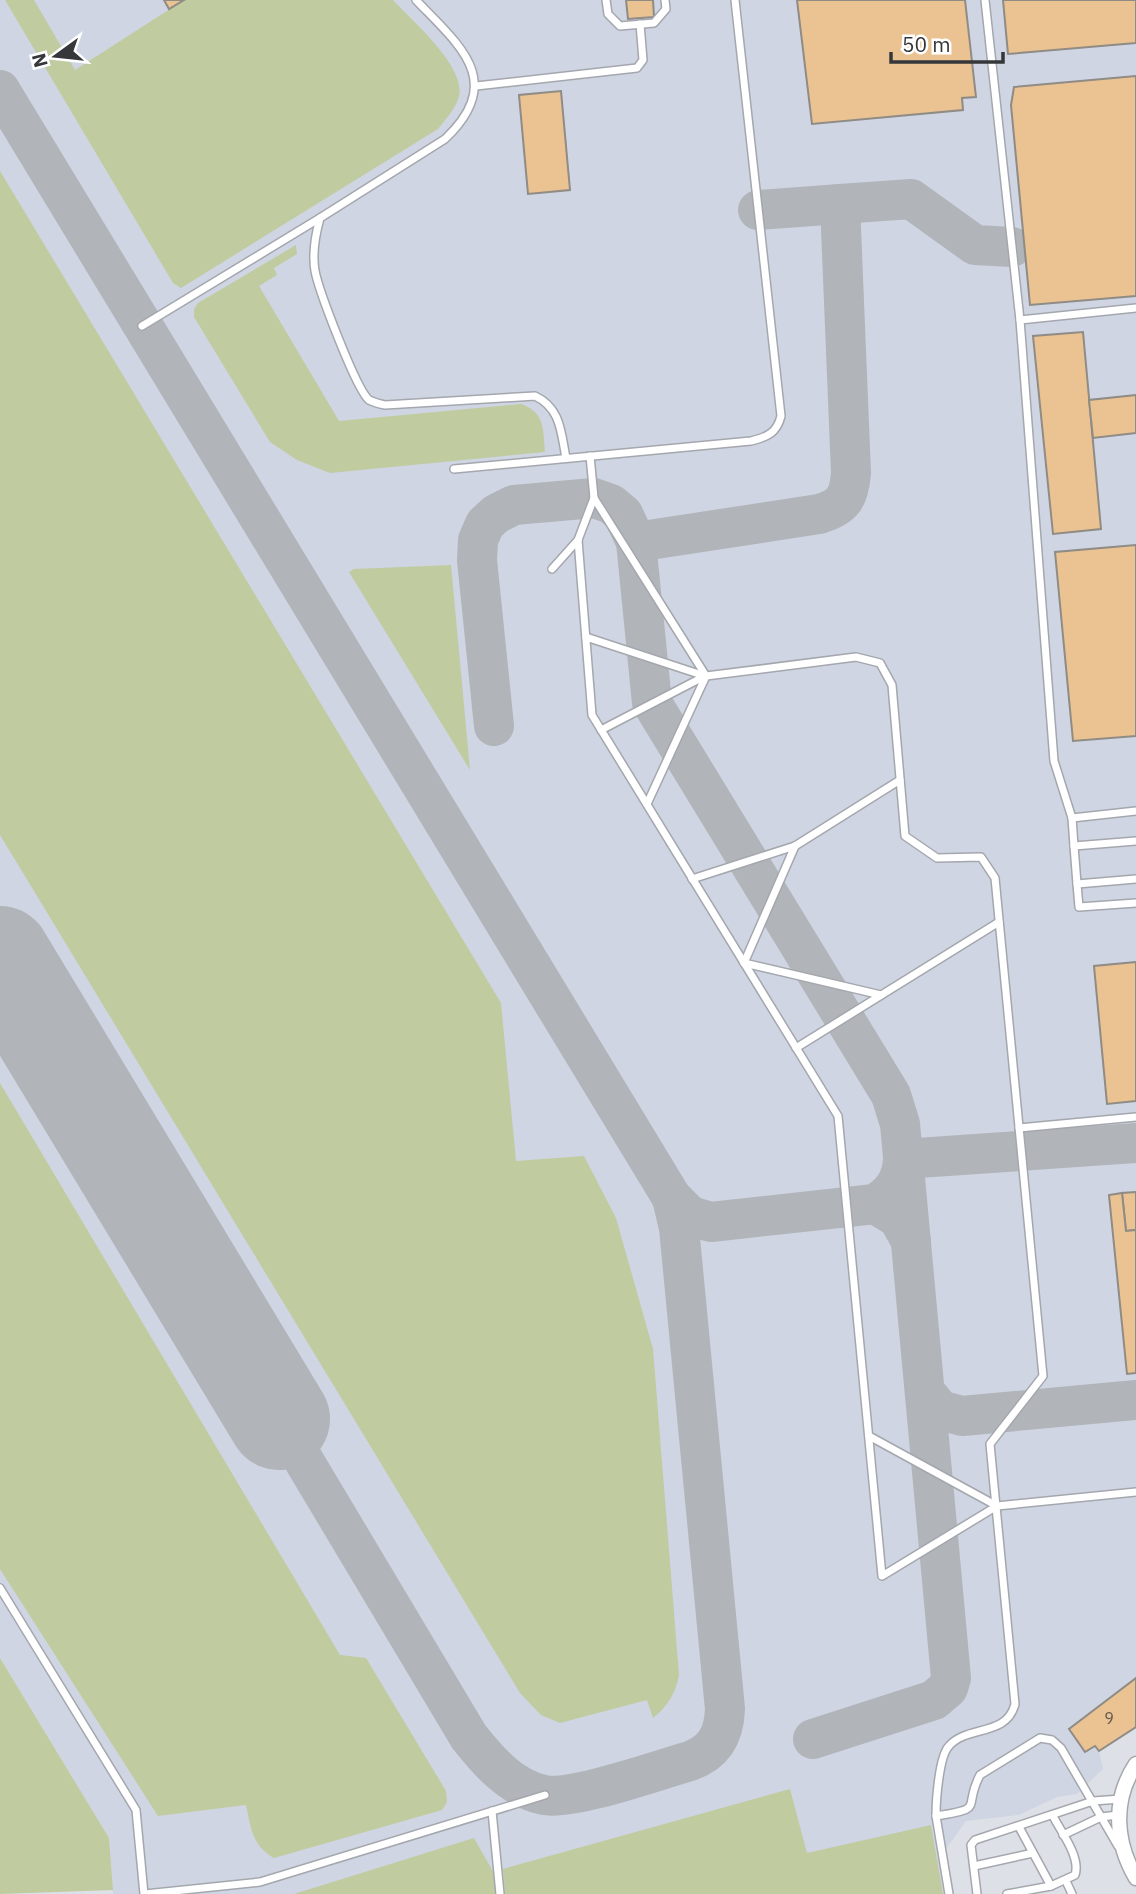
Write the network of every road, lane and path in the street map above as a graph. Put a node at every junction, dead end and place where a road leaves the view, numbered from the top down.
1 (416, 0) edge
2 (606, 0) edge
3 (665, 0) edge
4 (735, 0) edge
5 (985, 0) edge
6 (640, 24) junction
7 (476, 86) junction
8 (320, 218) junction
9 (1136, 308) edge
10 (1020, 320) junction
11 (142, 326) dead end
12 (590, 456) junction
13 (566, 458) junction
14 (454, 469) dead end
15 (594, 498) junction
16 (578, 540) junction
17 (552, 569) dead end
18 (586, 637) junction
19 (706, 676) junction
20 (601, 730) junction
21 (900, 780) junction
22 (647, 804) junction
23 (1136, 811) edge
24 (1072, 818) junction
25 (1136, 841) edge
26 (795, 846) junction
27 (1074, 846) junction
28 (692, 879) junction
29 (1136, 879) edge
30 (1077, 884) junction
31 (1136, 903) edge
32 (999, 922) junction
33 (744, 963) junction
34 (881, 995) junction
35 (796, 1048) junction
36 (1136, 1117) edge
37 (1019, 1128) junction
38 (869, 1436) junction
39 (1136, 1492) edge
40 (997, 1506) junction
41 (0, 1588) edge
42 (1136, 1765) edge
43 (545, 1795) dead end
44 (1121, 1799) junction
45 (1093, 1801) junction
46 (492, 1811) junction
47 (1118, 1815) junction
48 (936, 1816) junction
49 (1053, 1816) junction
50 (1101, 1817) junction
51 (1019, 1826) junction
52 (1063, 1835) junction
53 (1033, 1853) junction
54 (1128, 1863) junction
55 (974, 1866) junction
56 (1136, 1878) edge
57 (1066, 1881) junction
58 (1051, 1886) junction
59 (144, 1894) edge
60 (500, 1894) edge
61 (949, 1894) edge
62 (977, 1894) edge
63 (1007, 1894) edge
64 (1072, 1894) edge

1 - 7 lane
2 - 6 lane
3 - 6 lane
4 - 12 lane
5 - 10 lane
6 - 7 lane
7 - 8 lane
8 - 11 lane
8 - 13 lane
9 - 10 lane
10 - 24 lane
12 - 13 lane
12 - 15 lane
13 - 14 lane
15 - 16 lane
15 - 19 lane
16 - 17 lane
16 - 18 lane
18 - 19 lane
18 - 20 lane
19 - 20 lane
19 - 21 lane
19 - 22 lane
20 - 22 lane
21 - 26 lane
21 - 32 lane
22 - 28 lane
23 - 24 lane
24 - 27 lane
25 - 27 lane
26 - 28 lane
26 - 33 lane
27 - 30 lane
28 - 33 lane
29 - 30 lane
30 - 31 lane
32 - 34 lane
32 - 37 lane
33 - 34 lane
33 - 35 lane
34 - 35 lane
35 - 38 lane
36 - 37 lane
37 - 40 lane
38 - 40 lane
38 - 40 lane
39 - 40 lane
40 - 48 lane
41 - 59 lane
42 - 44 street
43 - 46 lane
44 - 45 lane
44 - 47 street
45 - 48 lane
45 - 49 lane
45 - 50 lane
46 - 59 lane
46 - 60 lane
47 - 50 lane
47 - 54 street
48 - 61 lane
49 - 51 lane
49 - 52 lane
50 - 52 lane
50 - 54 lane
51 - 53 lane
51 - 55 lane
52 - 57 lane
53 - 55 lane
53 - 58 lane
54 - 56 street
55 - 62 lane
57 - 58 lane
57 - 64 lane
58 - 63 lane

